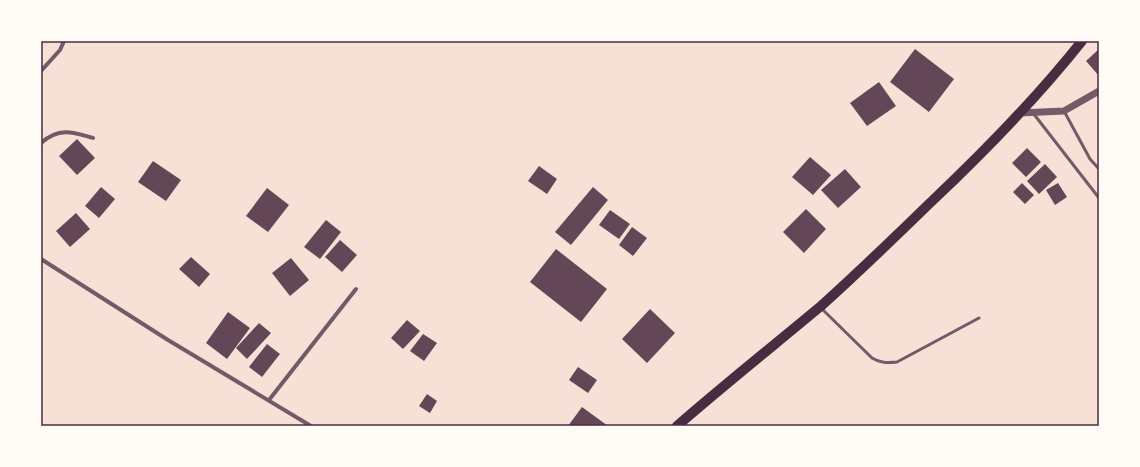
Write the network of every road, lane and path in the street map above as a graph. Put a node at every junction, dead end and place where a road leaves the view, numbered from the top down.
1 (64, 41) edge
2 (1082, 41) edge
3 (41, 71) edge
4 (1099, 91) edge
5 (1064, 111) junction
6 (1020, 113) junction
7 (1033, 113) junction
8 (93, 138) dead end
9 (41, 142) edge
10 (1099, 170) edge
11 (1099, 198) edge
12 (41, 259) edge
13 (356, 289) dead end
14 (820, 306) junction
15 (979, 318) dead end
16 (268, 400) junction
17 (311, 426) edge
18 (677, 426) edge

1 - 3 street
2 - 6 main road
4 - 5 street
5 - 7 street
5 - 10 lane
6 - 7 street
6 - 14 main road
7 - 11 lane
8 - 9 street
12 - 16 street
13 - 16 street
14 - 15 lane
14 - 18 main road
16 - 17 street

